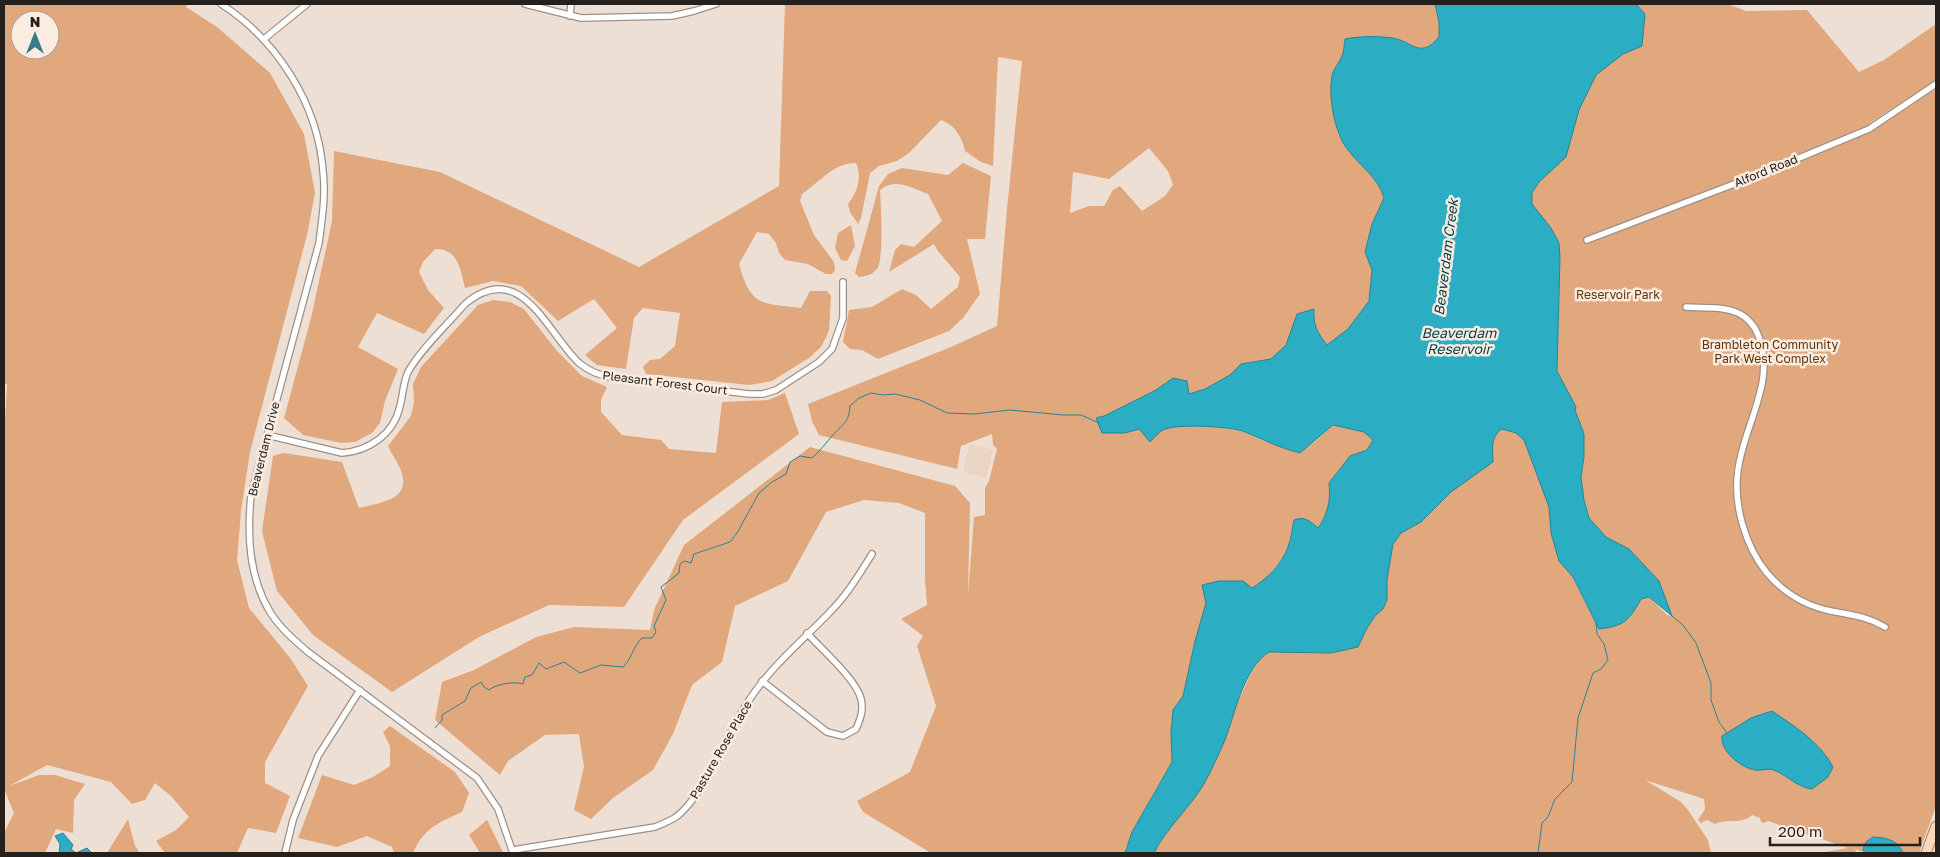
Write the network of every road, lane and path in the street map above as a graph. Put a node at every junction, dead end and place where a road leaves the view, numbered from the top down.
1 (221, 4) edge
2 (307, 4) edge
3 (525, 4) edge
4 (572, 4) edge
5 (716, 4) edge
6 (570, 16) junction
7 (264, 39) junction
8 (1936, 84) edge
9 (1587, 240) dead end
10 (843, 282) dead end
11 (1686, 307) dead end
12 (267, 434) junction
13 (872, 554) dead end
14 (1885, 626) dead end
15 (807, 634) junction
16 (762, 681) junction
17 (360, 690) junction
18 (1936, 826) edge
19 (513, 852) edge
20 (285, 853) edge
21 (1926, 853) edge

1 - 7 street, Beaverdam Drive
2 - 7 street
3 - 6 street
4 - 6 street
5 - 6 street
7 - 12 street, Beaverdam Drive
8 - 9 street, Alford Road
10 - 12 street, Pleasant Forest Court
11 - 14 street
12 - 17 street, Beaverdam Drive
13 - 15 street, Pasture Rose Place
15 - 16 street, Pasture Rose Place
15 - 16 street
16 - 19 street, Pasture Rose Place
17 - 19 street, Beaverdam Drive
17 - 20 street
18 - 21 main road

